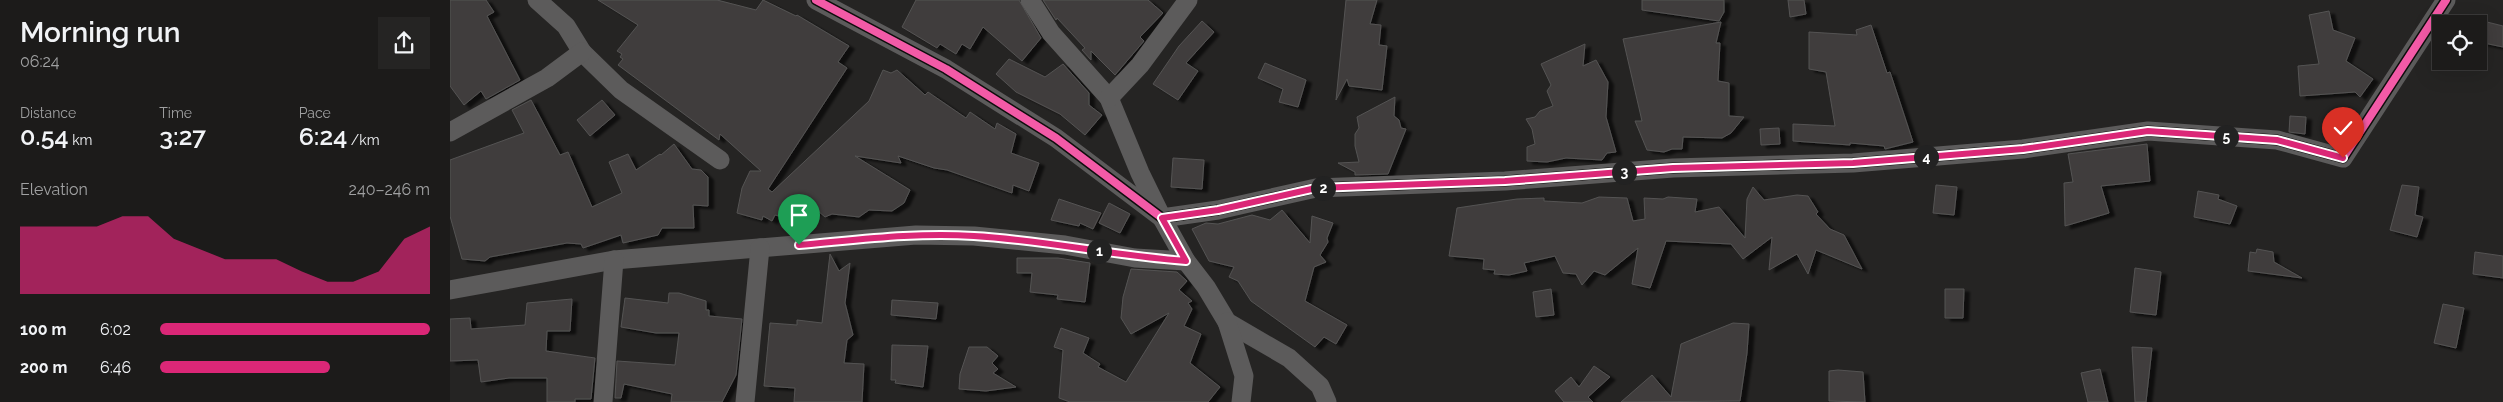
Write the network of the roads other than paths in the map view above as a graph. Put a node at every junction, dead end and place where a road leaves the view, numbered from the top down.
1 (537, 0) edge
2 (816, 0) edge
3 (1030, 0) edge
4 (1188, 0) edge
5 (2446, 0) edge
6 (582, 52) junction
7 (1109, 98) junction
8 (450, 132) edge
9 (720, 160) dead end
10 (1162, 218) junction
11 (760, 248) junction
12 (614, 260) junction
13 (1186, 261) junction
14 (450, 290) edge
15 (1227, 322) junction
16 (603, 402) edge
17 (745, 402) edge
18 (1241, 402) edge
19 (1327, 402) edge

1 - 6 street
2 - 10 street
3 - 7 street
4 - 7 street
5 - 10 street
6 - 8 street
6 - 9 street
7 - 10 street
10 - 13 street
11 - 12 street
11 - 13 street
11 - 17 street
12 - 14 street
12 - 16 street
13 - 15 street
15 - 18 street
15 - 19 street

